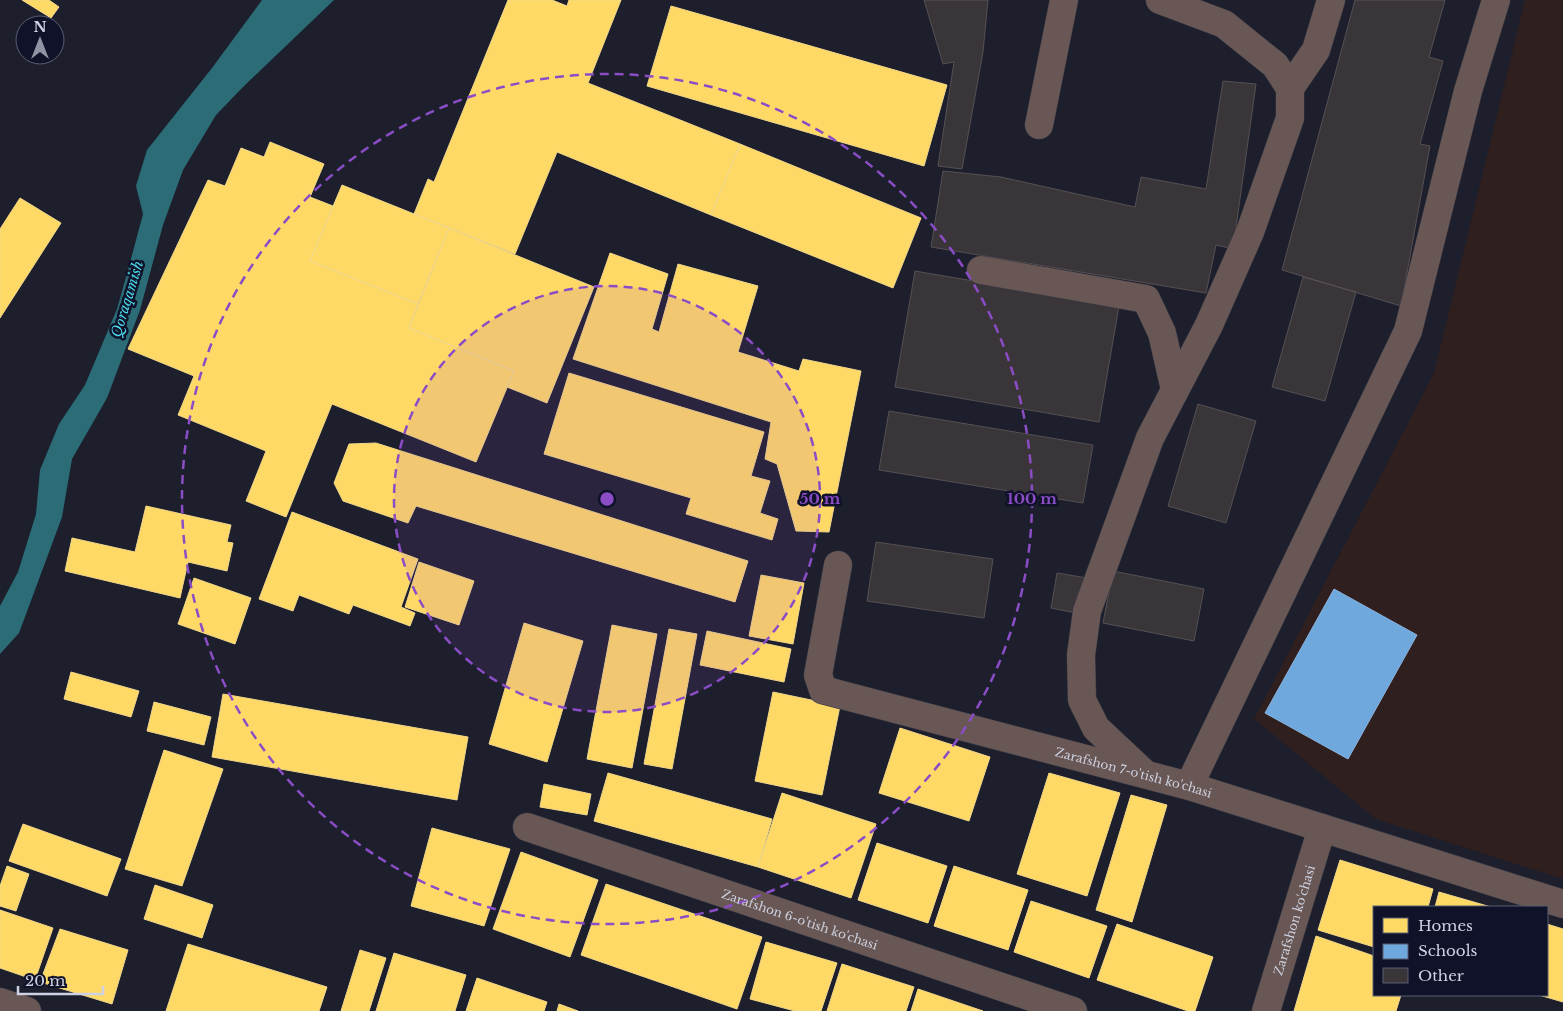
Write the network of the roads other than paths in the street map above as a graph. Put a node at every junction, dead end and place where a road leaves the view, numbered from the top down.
1 (1064, 0) edge
2 (1160, 0) edge
3 (1331, 0) edge
4 (1496, 0) edge
5 (1290, 88) junction
6 (1038, 125) dead end
7 (981, 270) dead end
8 (1175, 390) junction
9 (838, 564) dead end
10 (1145, 774) junction
11 (1189, 786) junction
12 (527, 826) dead end
13 (1322, 828) junction
14 (1563, 904) edge
15 (0, 1002) edge
16 (27, 1011) edge
17 (1073, 1011) edge
18 (1266, 1011) edge

1 - 6 street
2 - 5 street
3 - 5 street
4 - 11 street
5 - 8 street
7 - 8 street
8 - 10 street
9 - 10 street, Zarafshon 7-o'tish ko'chasi
10 - 11 street, Zarafshon 7-o'tish ko'chasi
11 - 13 street, Zarafshon 7-o'tish ko'chasi
12 - 17 street, Zarafshon 6-o'tish ko'chasi
13 - 14 street, Zarafshon 7-o'tish ko'chasi
13 - 18 street, Zarafshon ko'chasi
15 - 16 street

